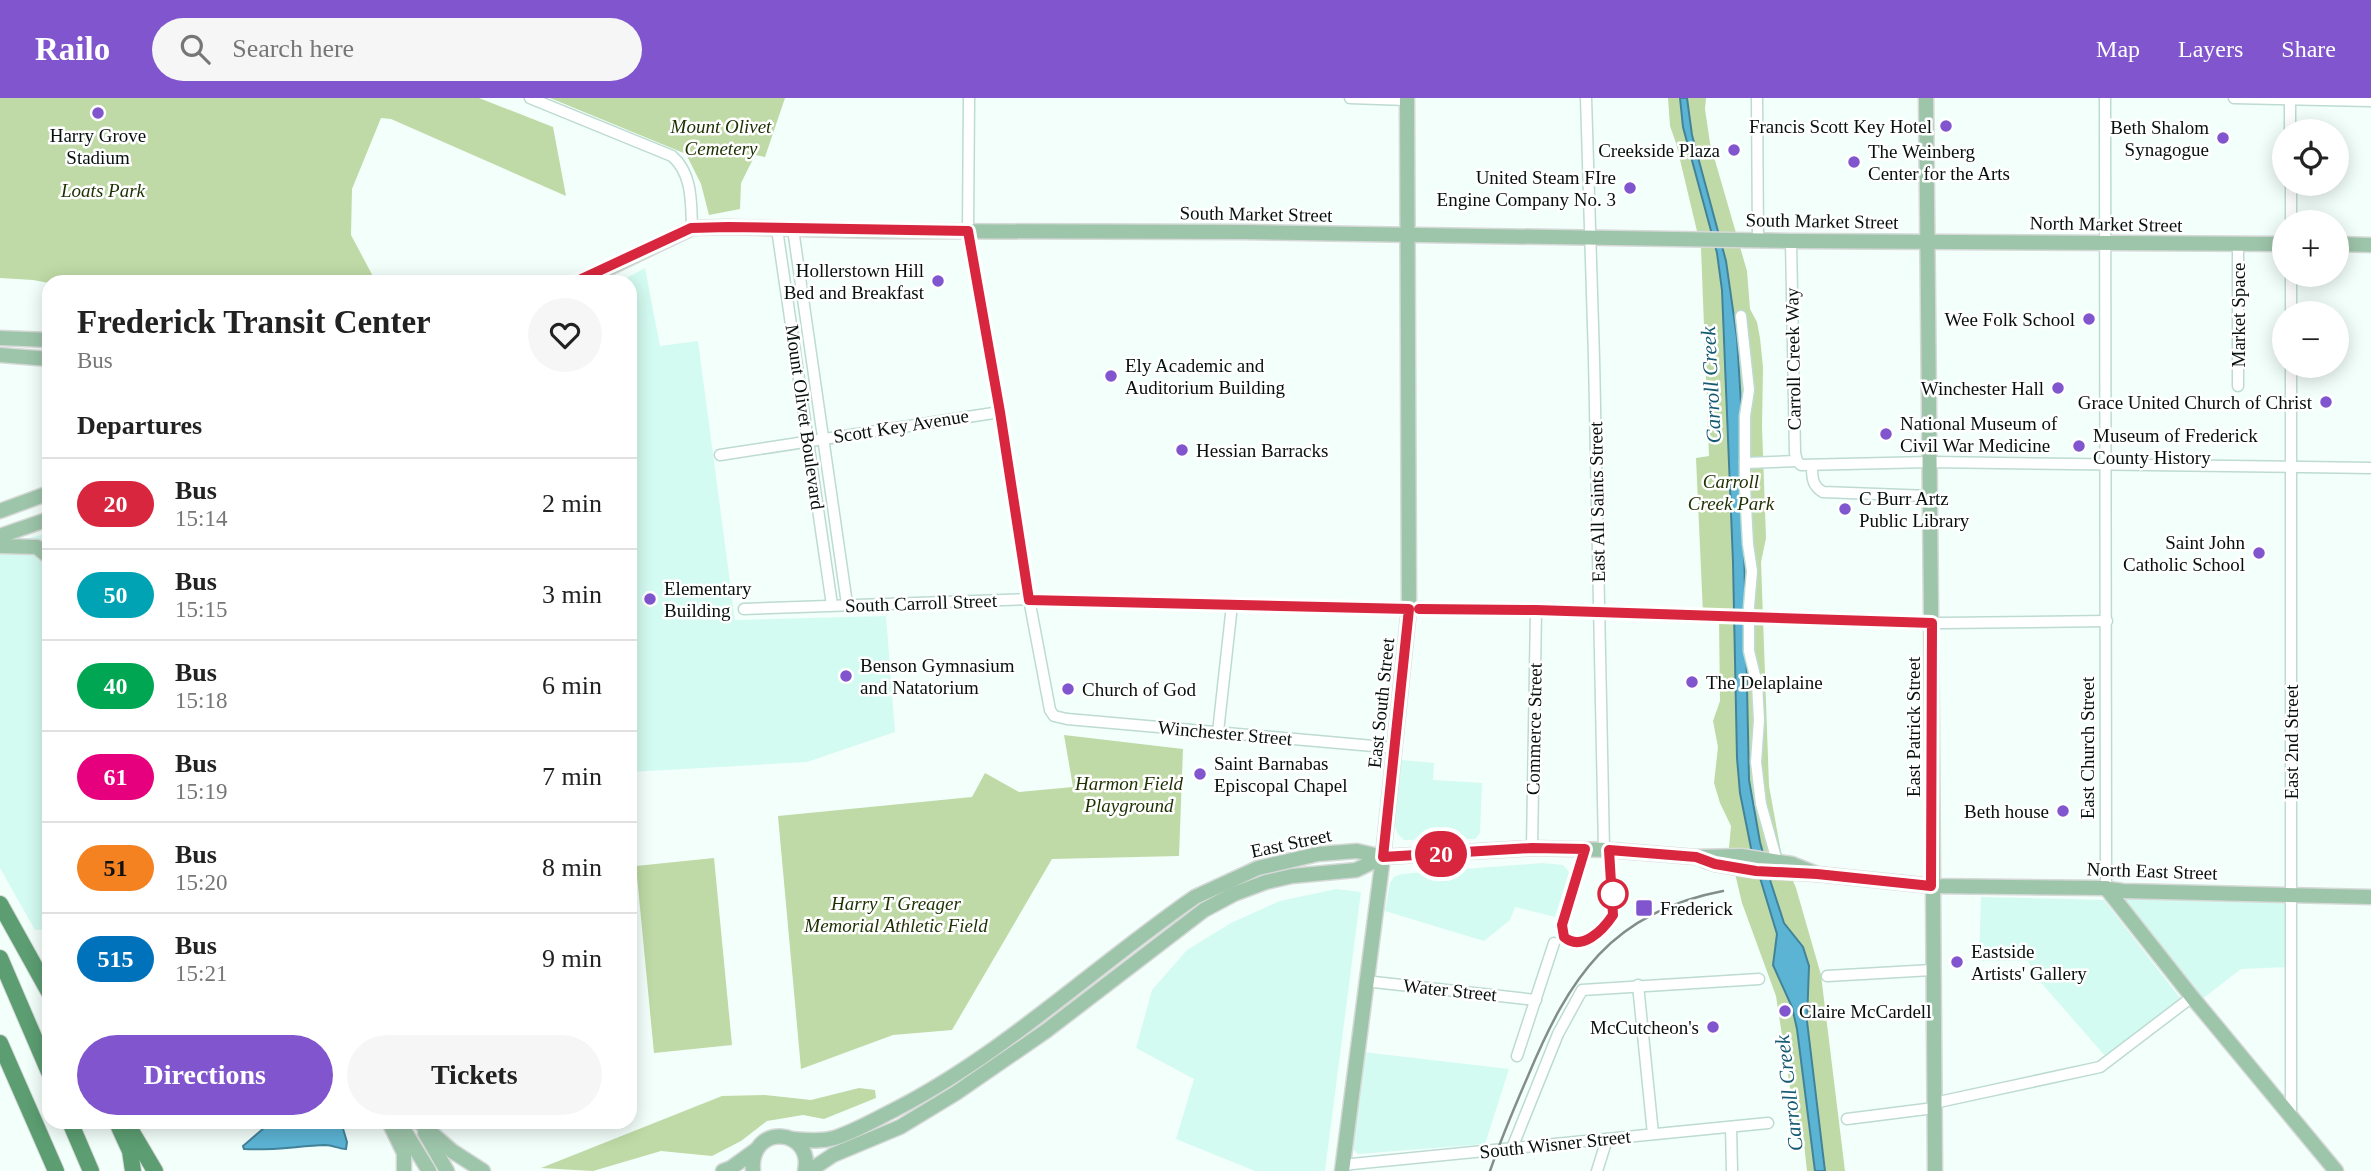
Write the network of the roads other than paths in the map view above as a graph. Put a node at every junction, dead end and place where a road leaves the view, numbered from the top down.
1 (530, 98) edge
2 (969, 98) edge
3 (1350, 98) edge
4 (1586, 98) edge
5 (1757, 98) edge
6 (1926, 98) edge
7 (2105, 98) edge
8 (2234, 98) edge
9 (1407, 99) edge
10 (2290, 99) edge
11 (2371, 102) edge
12 (2290, 119) edge
13 (691, 228) junction
14 (777, 229) junction
15 (793, 229) junction
16 (968, 231) junction
17 (1408, 235) junction
18 (1591, 237) junction
19 (1758, 240) junction
20 (1791, 241) junction
21 (1927, 241) junction
22 (2105, 243) junction
23 (2238, 244) junction
24 (2272, 244) edge
25 (2349, 244) edge
26 (2371, 244) edge
27 (594, 275) edge
28 (1741, 316) dead end
29 (0, 338) edge
30 (42, 340) edge
31 (0, 355) edge
32 (42, 358) edge
33 (2291, 378) edge
34 (2238, 386) dead end
35 (1000, 412) junction
36 (822, 438) junction
37 (809, 440) junction
38 (720, 455) dead end
39 (1797, 461) junction
40 (1930, 462) junction
41 (1745, 463) junction
42 (2106, 464) junction
43 (1812, 466) junction
44 (2291, 466) junction
45 (2371, 468) edge
46 (42, 496) edge
47 (1930, 496) junction
48 (0, 512) edge
49 (42, 521) edge
50 (0, 536) edge
51 (0, 545) edge
52 (42, 551) edge
53 (1029, 600) junction
54 (847, 604) junction
55 (832, 605) junction
56 (1232, 605) junction
57 (744, 609) dead end
58 (1409, 609) junction
59 (1536, 610) junction
60 (1600, 612) junction
61 (2107, 621) junction
62 (1932, 623) junction
63 (1218, 732) junction
64 (1396, 748) junction
65 (1532, 848) junction
66 (1604, 850) junction
67 (1383, 857) junction
68 (1765, 863) junction
69 (1931, 886) junction
70 (2106, 888) junction
71 (2291, 895) junction
72 (2371, 897) edge
73 (0, 904) edge
74 (1554, 943) dead end
75 (0, 958) edge
76 (1933, 970) junction
77 (1828, 976) dead end
78 (42, 979) edge
79 (1759, 979) dead end
80 (1365, 981) junction
81 (1638, 985) junction
82 (2192, 997) junction
83 (1536, 1000) junction
84 (0, 1043) edge
85 (42, 1056) edge
86 (1517, 1056) dead end
87 (1934, 1106) junction
88 (2291, 1118) junction
89 (1847, 1119) dead end
90 (1768, 1123) dead end
91 (1731, 1127) junction
92 (73, 1129) edge
93 (120, 1129) edge
94 (130, 1129) edge
95 (392, 1129) edge
96 (403, 1129) edge
97 (423, 1129) edge
98 (427, 1129) edge
99 (1653, 1134) junction
100 (792, 1139) junction
101 (1607, 1139) junction
102 (1512, 1148) junction
103 (756, 1150) junction
104 (1342, 1168) edge
105 (56, 1171) edge
106 (92, 1171) edge
107 (133, 1171) edge
108 (155, 1171) edge
109 (404, 1171) edge
110 (429, 1171) edge
111 (447, 1171) edge
112 (483, 1171) edge
113 (723, 1171) edge
114 (753, 1171) edge
115 (807, 1171) edge
116 (1597, 1171) edge
117 (1732, 1171) edge
118 (1935, 1171) edge
119 (2336, 1171) edge

1 - 13 street
2 - 16 street
3 - 9 street
4 - 18 street, East All Saints Street
5 - 19 street
6 - 21 main road, East Patrick Street
7 - 22 street, East Church Street
8 - 10 street
9 - 17 main road, East South Street
10 - 11 street
10 - 12 street
13 - 14 main road, South Market Street
13 - 27 main road, South Market Street
14 - 15 main road, South Market Street
14 - 37 street, Mount Olivet Boulevard
15 - 16 main road, South Market Street
15 - 36 street, Mount Olivet Boulevard
16 - 17 main road, South Market Street
16 - 35 street
17 - 18 main road, South Market Street
17 - 58 main road, East South Street
18 - 19 main road, South Market Street
18 - 60 street, East All Saints Street
19 - 20 main road, South Market Street
20 - 21 main road, South Market Street
20 - 39 street, Carroll Creek Way
21 - 22 main road, North Market Street
21 - 40 main road, East Patrick Street
22 - 23 main road, North Market Street
22 - 42 street, East Church Street
23 - 24 main road, North Market Street
23 - 34 street, Market Space
25 - 26 main road
28 - 41 street
29 - 30 main road
31 - 32 main road
33 - 44 street, East 2nd Street
35 - 36 street, Scott Key Avenue
35 - 53 street
36 - 37 street, Scott Key Avenue
36 - 54 street, Mount Olivet Boulevard
37 - 38 street, Scott Key Avenue
37 - 55 street, Mount Olivet Boulevard
39 - 41 street
39 - 43 street
40 - 42 street
40 - 43 street
40 - 47 main road, East Patrick Street
41 - 68 street
42 - 44 street
42 - 61 street, East Church Street
43 - 47 street
44 - 45 street
44 - 71 street, East 2nd Street
46 - 48 main road
47 - 62 main road, East Patrick Street
49 - 50 main road
51 - 52 main road
53 - 54 street, South Carroll Street
53 - 56 street, South Carroll Street
53 - 63 street, Winchester Street
54 - 55 street, South Carroll Street
55 - 57 street, South Carroll Street
56 - 58 street, South Carroll Street
56 - 63 street
58 - 59 street, South Carroll Street
58 - 64 main road, East South Street
59 - 60 street, South Carroll Street
59 - 65 street, Commerce Street
60 - 62 street, South Carroll Street, bridge
60 - 66 street, East All Saints Street
61 - 62 street, South Carroll Street
61 - 70 street, East Church Street
62 - 69 main road, East Patrick Street
63 - 64 street, Winchester Street
64 - 67 main road, East South Street
65 - 66 main road, North East Street
65 - 67 main road, North East Street
66 - 68 main road, North East Street
67 - 80 main road, East South Street
67 - 100 main road, East Street
67 - 115 main road, East Street
68 - 69 main road, North East Street
69 - 70 main road, North East Street
69 - 76 main road, East Patrick Street
70 - 71 main road, North East Street
70 - 82 main road
71 - 72 main road, North East Street
71 - 88 street, East 2nd Street
73 - 78 highway
74 - 83 street
75 - 85 highway
76 - 77 street
76 - 87 main road, East Patrick Street
79 - 81 street
80 - 83 street, Water Street
80 - 104 main road, East South Street
81 - 99 street
81 - 102 street
82 - 87 street
82 - 88 main road
83 - 86 street
84 - 105 highway
87 - 89 street
87 - 118 main road, East Patrick Street
88 - 119 main road
90 - 91 street, South Wisner Street
91 - 99 street, South Wisner Street
91 - 117 street
92 - 106 highway
93 - 107 highway
94 - 108 highway
95 - 109 main road
96 - 110 main road
97 - 111 main road
98 - 112 main road
99 - 101 street, South Wisner Street
100 - 103 main road, East Street
100 - 115 main road
101 - 102 street, South Wisner Street
101 - 116 street
102 - 104 street, South Wisner Street
103 - 113 main road
103 - 114 main road

